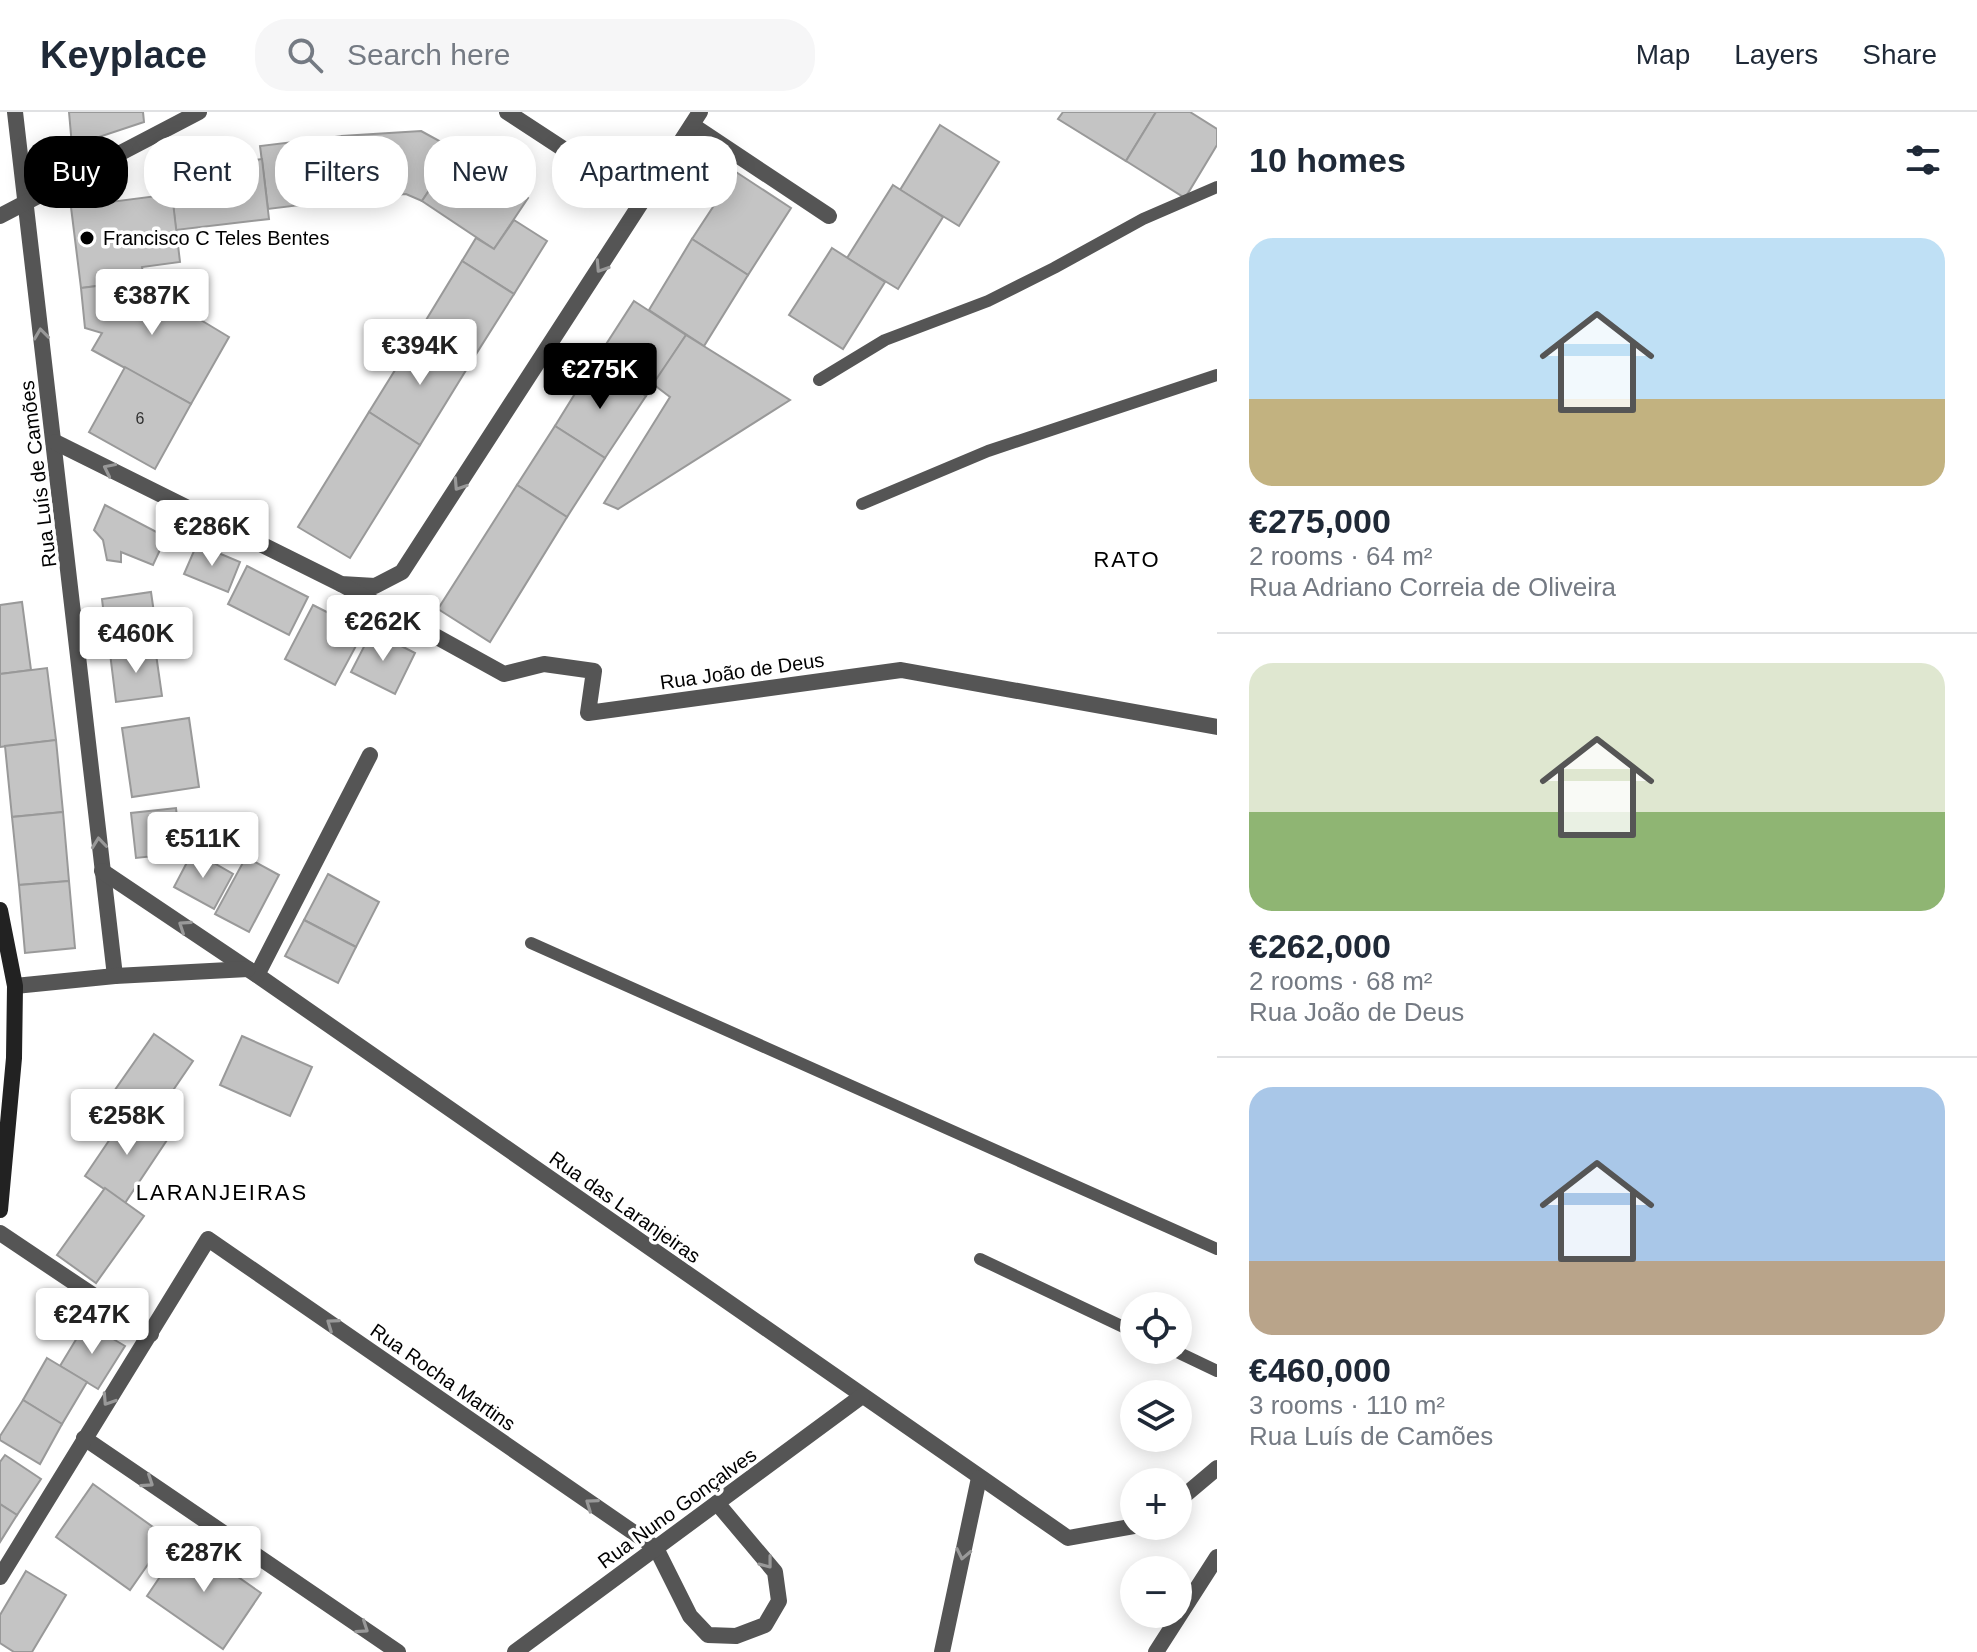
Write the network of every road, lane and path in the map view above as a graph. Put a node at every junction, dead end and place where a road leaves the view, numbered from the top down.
1 (15, 112) edge
2 (199, 112) edge
3 (507, 112) edge
4 (696, 118) edge
5 (685, 136) edge
6 (552, 141) edge
7 (128, 149) edge
8 (1217, 187) edge
9 (24, 193) edge
10 (24, 203) edge
11 (26, 208) edge
12 (638, 208) edge
13 (0, 216) edge
14 (829, 216) dead end
15 (1217, 375) edge
16 (819, 380) dead end
17 (55, 442) junction
18 (862, 504) dead end
19 (341, 584) junction
20 (1217, 727) edge
21 (370, 755) dead end
22 (102, 871) junction
23 (0, 910) edge
24 (531, 943) dead end
25 (253, 972) junction
26 (115, 976) junction
27 (15, 986) junction
28 (7, 1061) edge
29 (0, 1210) edge
30 (0, 1233) edge
31 (1217, 1249) edge
32 (980, 1259) dead end
33 (1120, 1325) edge
34 (151, 1334) junction
35 (1192, 1359) edge
36 (1217, 1371) edge
37 (862, 1396) junction
38 (84, 1438) junction
39 (1217, 1468) edge
40 (979, 1478) junction
41 (1192, 1489) edge
42 (717, 1503) junction
43 (1120, 1529) edge
44 (656, 1548) junction
45 (1217, 1557) edge
46 (0, 1577) edge
47 (398, 1652) edge
48 (515, 1652) edge
49 (942, 1652) edge
50 (1156, 1652) edge

1 - 9 street, Rua Luís de Camões
2 - 7 street
3 - 6 street
4 - 5 street
4 - 14 street
8 - 16 lane
10 - 13 street
17 -> 11 street, Rua Luís de Camões
12 -> 19 street
15 - 18 lane
19 -> 17 street
22 -> 17 street, Rua Luís de Camões
19 - 20 street, Rua João de Deus
21 - 25 street
25 -> 22 street, Rua das Laranjeiras
22 - 26 street, Rua Luís de Camões
23 - 27 main road
24 - 31 lane
25 - 26 street
25 - 37 street, Rua das Laranjeiras
26 - 27 street
27 - 28 main road
28 - 29 main road
30 - 34 street
32 - 33 lane
34 -> 38 street
44 -> 34 street, Rua Rocha Martins
35 - 36 lane
37 - 40 street, Rua das Laranjeiras
37 - 42 street, Rua Nuno Gonçalves
38 - 46 street
38 -> 47 street
39 - 41 street
40 - 43 street, Rua das Laranjeiras
40 -> 49 street
42 - 44 street, Rua Nuno Gonçalves
42 -> 44 street
44 - 48 street, Rua Nuno Gonçalves
45 - 50 street

